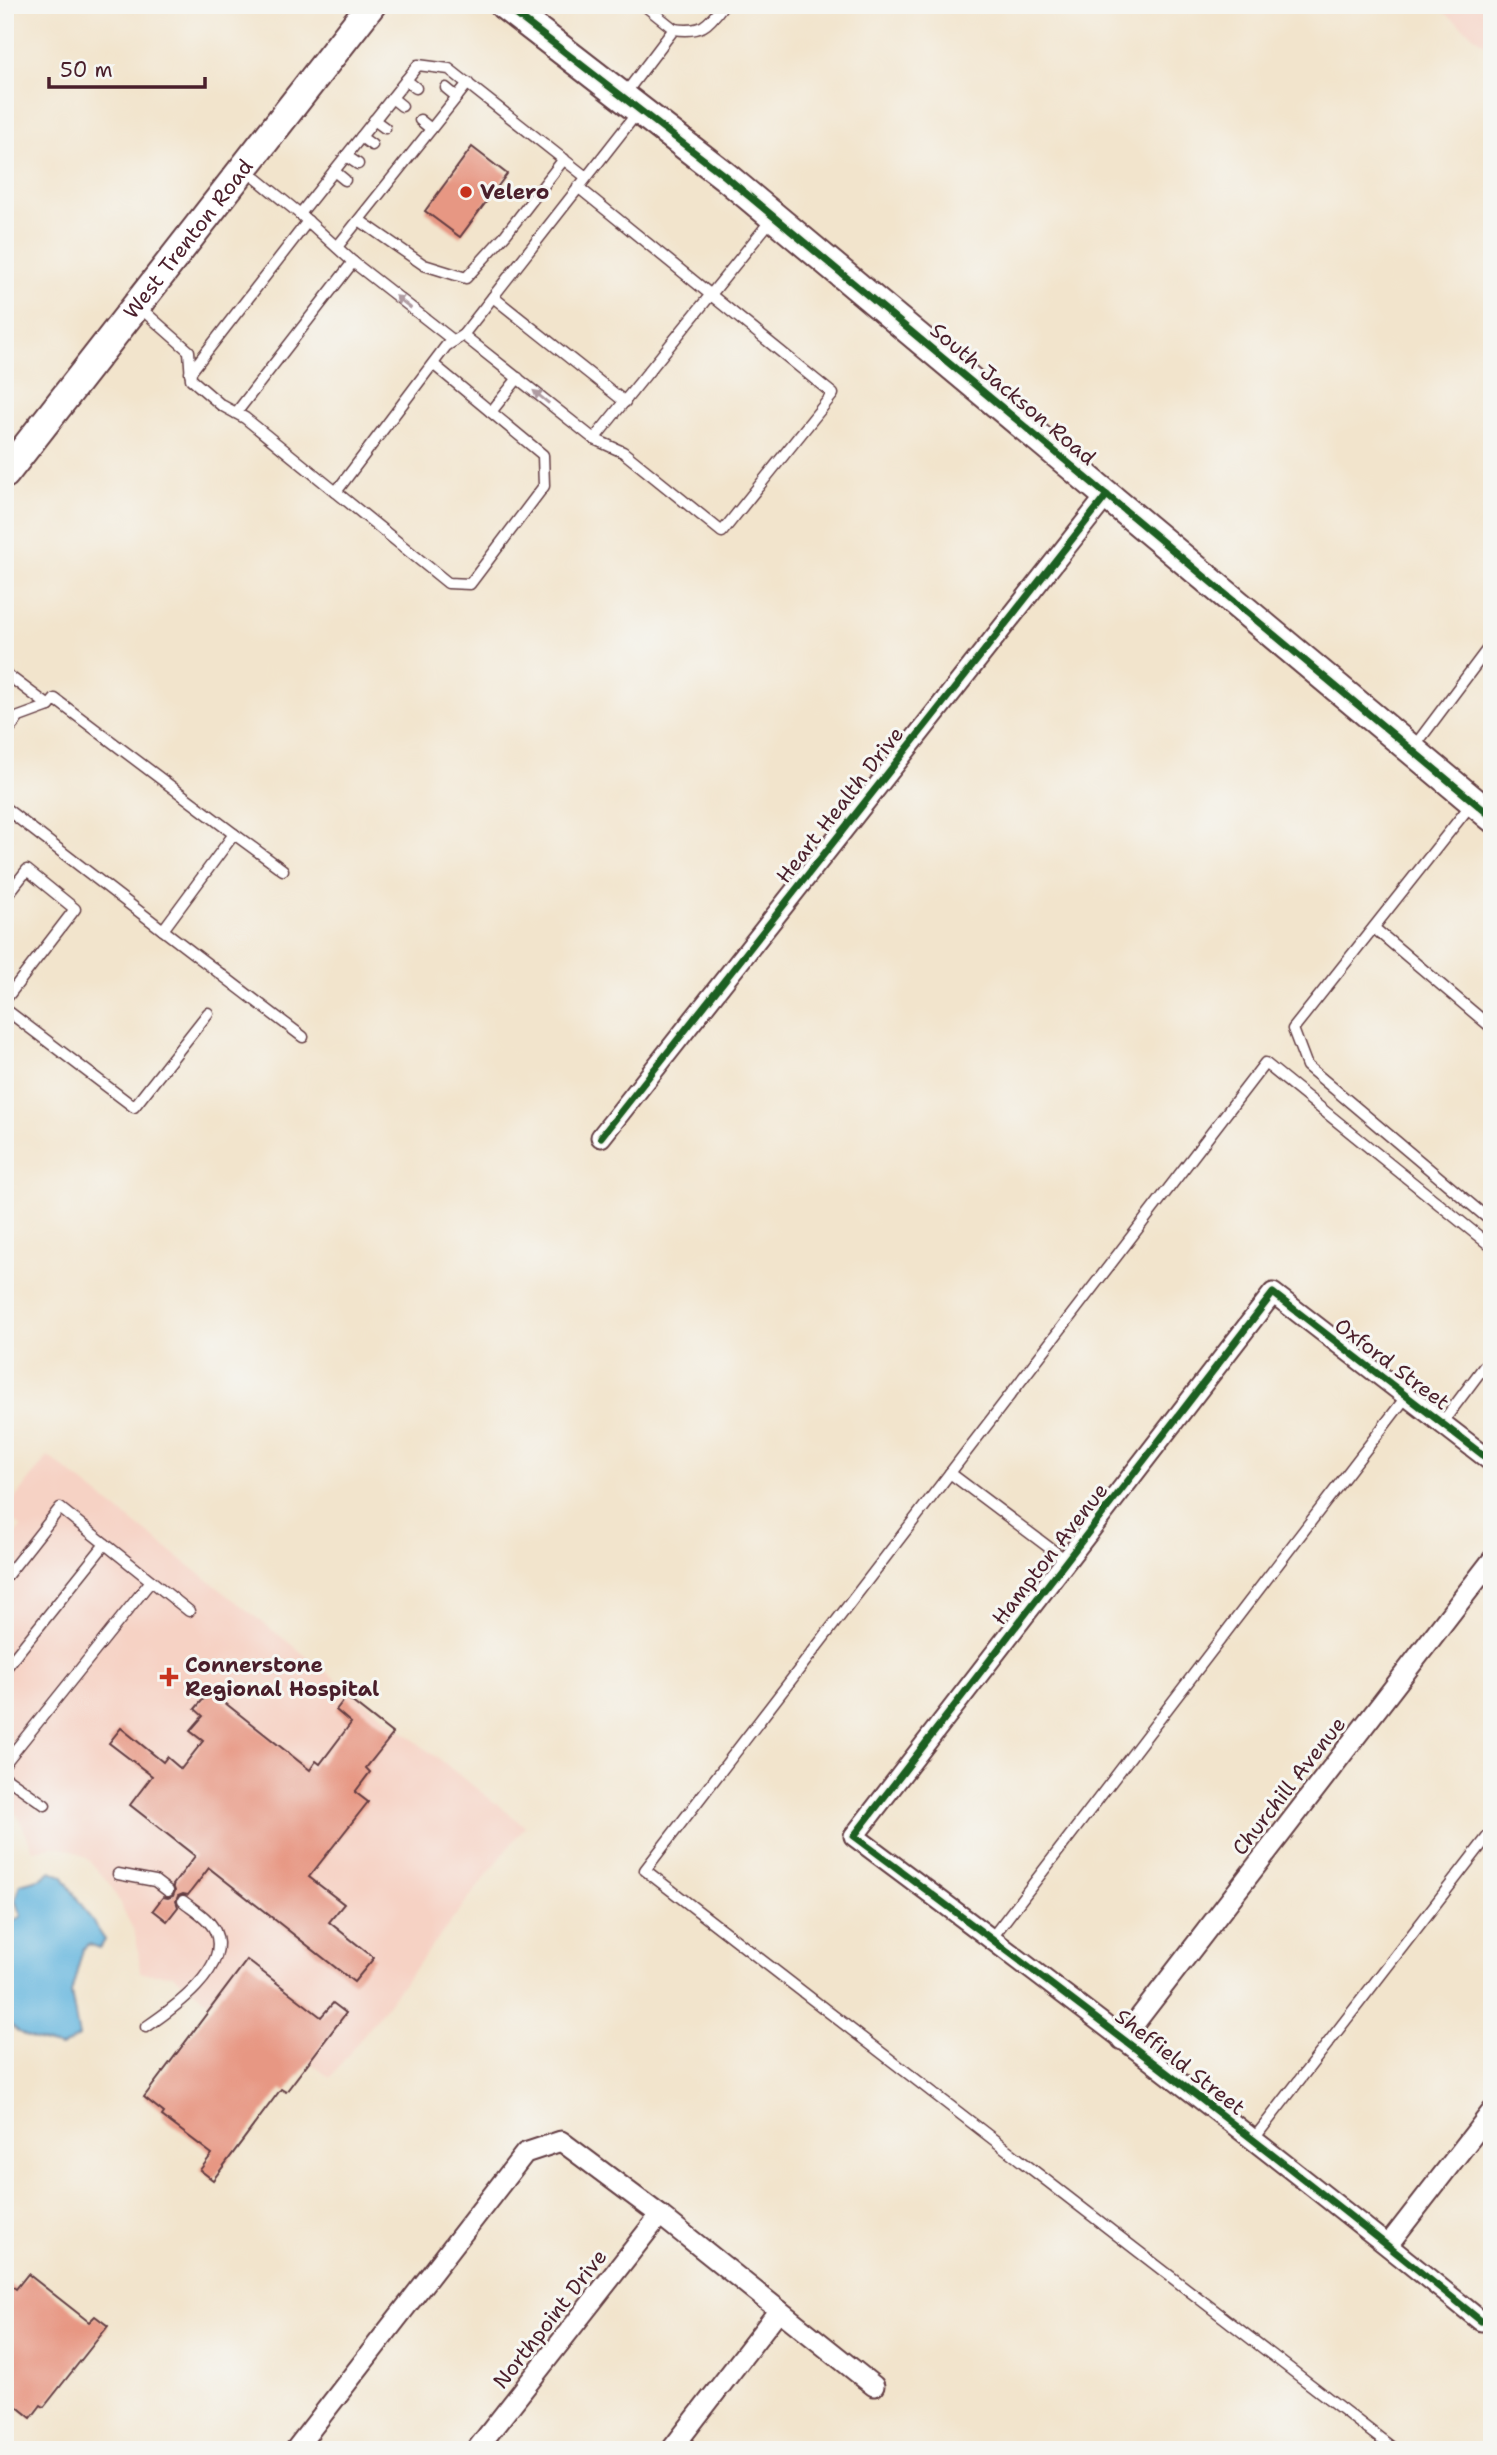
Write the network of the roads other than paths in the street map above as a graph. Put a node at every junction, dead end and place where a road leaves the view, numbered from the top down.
1 (371, 5) edge
2 (505, 5) edge
3 (644, 5) edge
4 (723, 5) edge
5 (674, 29) junction
6 (418, 65) junction
7 (428, 73) dead end
8 (406, 80) junction
9 (468, 83) junction
10 (416, 88) dead end
11 (446, 88) dead end
12 (457, 97) junction
13 (392, 98) junction
14 (435, 103) dead end
15 (631, 103) junction
16 (402, 106) dead end
17 (445, 111) junction
18 (374, 120) junction
19 (420, 120) dead end
20 (386, 128) dead end
21 (431, 129) junction
22 (361, 137) junction
23 (404, 142) dead end
24 (372, 145) dead end
25 (415, 150) junction
26 (346, 156) junction
27 (390, 159) dead end
28 (564, 159) junction
29 (358, 164) dead end
30 (244, 168) junction
31 (401, 168) junction
32 (334, 171) junction
33 (586, 177) junction
34 (375, 178) dead end
35 (345, 180) dead end
36 (386, 186) junction
37 (578, 187) junction
38 (363, 195) dead end
39 (373, 203) junction
40 (300, 214) junction
41 (774, 216) junction
42 (359, 220) junction
43 (309, 221) junction
44 (337, 247) junction
45 (353, 262) junction
46 (711, 295) junction
47 (493, 297) junction
48 (137, 305) junction
49 (458, 338) junction
50 (433, 363) junction
51 (190, 373) junction
52 (518, 378) junction
53 (625, 402) junction
54 (491, 412) junction
55 (236, 414) junction
56 (594, 439) junction
57 (5, 474) edge
58 (337, 492) junction
59 (1107, 495) junction
60 (1492, 643) edge
61 (5, 673) edge
62 (49, 706) junction
63 (5, 734) edge
64 (1411, 750) junction
65 (5, 808) edge
66 (1483, 810) edge
67 (234, 834) junction
68 (283, 870) dead end
69 (5, 898) edge
70 (1374, 928) junction
71 (163, 930) junction
72 (5, 1000) edge
73 (5, 1009) edge
74 (208, 1013) dead end
75 (1492, 1028) edge
76 (303, 1037) dead end
77 (601, 1137) dead end
78 (1492, 1222) edge
79 (1492, 1247) edge
80 (1273, 1293) joint
81 (1492, 1356) edge
82 (1406, 1397) junction
83 (1441, 1424) junction
84 (1492, 1462) edge
85 (950, 1473) junction
86 (106, 1544) junction
87 (1492, 1560) edge
88 (1067, 1561) junction
89 (5, 1578) edge
90 (150, 1581) junction
91 (189, 1611) dead end
92 (5, 1670) edge
93 (5, 1763) edge
94 (5, 1777) edge
95 (45, 1805) dead end
96 (1492, 1831) edge
97 (854, 1836) joint
98 (118, 1874) dead end
99 (168, 1891) dead end
100 (183, 1901) dead end
101 (991, 1939) junction
102 (146, 2027) dead end
103 (1122, 2040) junction
104 (1492, 2112) edge
105 (1252, 2140) junction
106 (660, 2215) junction
107 (1388, 2245) junction
108 (779, 2310) junction
109 (1481, 2321) dead end
110 (874, 2386) dead end
111 (295, 2450) edge
112 (477, 2450) edge
113 (671, 2450) edge
114 (1395, 2450) edge

1 - 30 main road, West Trenton Road
2 - 15 main road, South Jackson Road
3 - 5 lane
4 - 5 lane
5 - 15 lane
6 - 7 lane
6 - 8 lane
6 - 9 lane
8 - 10 lane
8 - 13 lane
9 - 12 lane
9 - 28 lane
11 - 12 lane
12 - 17 lane
13 - 16 lane
13 - 18 lane
14 - 17 lane
15 - 33 lane
15 - 41 main road, South Jackson Road
17 - 21 lane
18 - 20 lane
18 - 22 lane
19 - 21 lane
21 - 25 lane
22 - 24 lane
22 - 26 lane
23 - 25 lane
25 - 31 lane
26 - 29 lane
26 - 32 lane
27 - 31 lane
28 - 33 lane
28 - 42 lane
30 - 40 lane
30 - 48 main road, West Trenton Road
31 - 36 lane
32 - 35 lane
32 - 40 lane
33 - 37 lane
34 - 36 lane
36 - 39 lane
37 - 46 lane
37 - 47 lane
38 - 39 lane
39 - 42 lane
40 - 43 lane
41 - 46 lane
41 - 59 main road, South Jackson Road
42 - 44 lane
43 - 44 lane
43 - 51 lane
44 - 45 lane
49 -> 45 lane
45 - 55 lane
46 - 53 lane
46 - 56 lane
47 - 49 lane
47 - 53 lane
48 - 51 lane
48 - 57 main road, West Trenton Road
49 - 50 lane
49 - 52 lane
50 - 54 lane
50 - 58 lane
51 - 55 lane
52 - 54 lane
56 -> 52 lane
53 - 56 lane
54 - 58 lane
55 - 58 lane
59 - 64 main road, South Jackson Road
59 - 77 street, Heart Health Drive
60 - 64 lane
61 - 62 lane
62 - 63 lane
62 - 67 lane
64 - 66 main road, South Jackson Road
65 - 71 lane
66 - 70 lane
67 - 68 lane
67 - 71 lane
69 - 72 lane
70 - 75 lane
70 - 78 lane
71 - 76 lane
73 - 74 lane
79 - 85 lane
80 - 82 street, Oxford Street
80 - 88 street, Hampton Avenue
81 - 83 lane
82 - 83 street, Oxford Street
82 - 101 lane
83 - 84 street, Oxford Street
85 - 88 lane
85 - 114 lane
86 - 89 lane
86 - 90 lane
86 - 92 lane
87 - 103 street, Churchill Avenue
88 - 97 street, Hampton Avenue
90 - 91 lane
90 - 93 lane
94 - 95 lane
96 - 105 lane
97 - 101 street, Sheffield Street
98 - 99 lane
100 - 102 lane
101 - 103 street, Sheffield Street
103 - 105 street, Sheffield Street
104 - 107 street
105 - 107 street, Sheffield Street
106 - 108 street
106 - 111 street
106 - 112 street, Northpoint Drive
107 - 109 street, Sheffield Street
108 - 110 street
108 - 113 street

